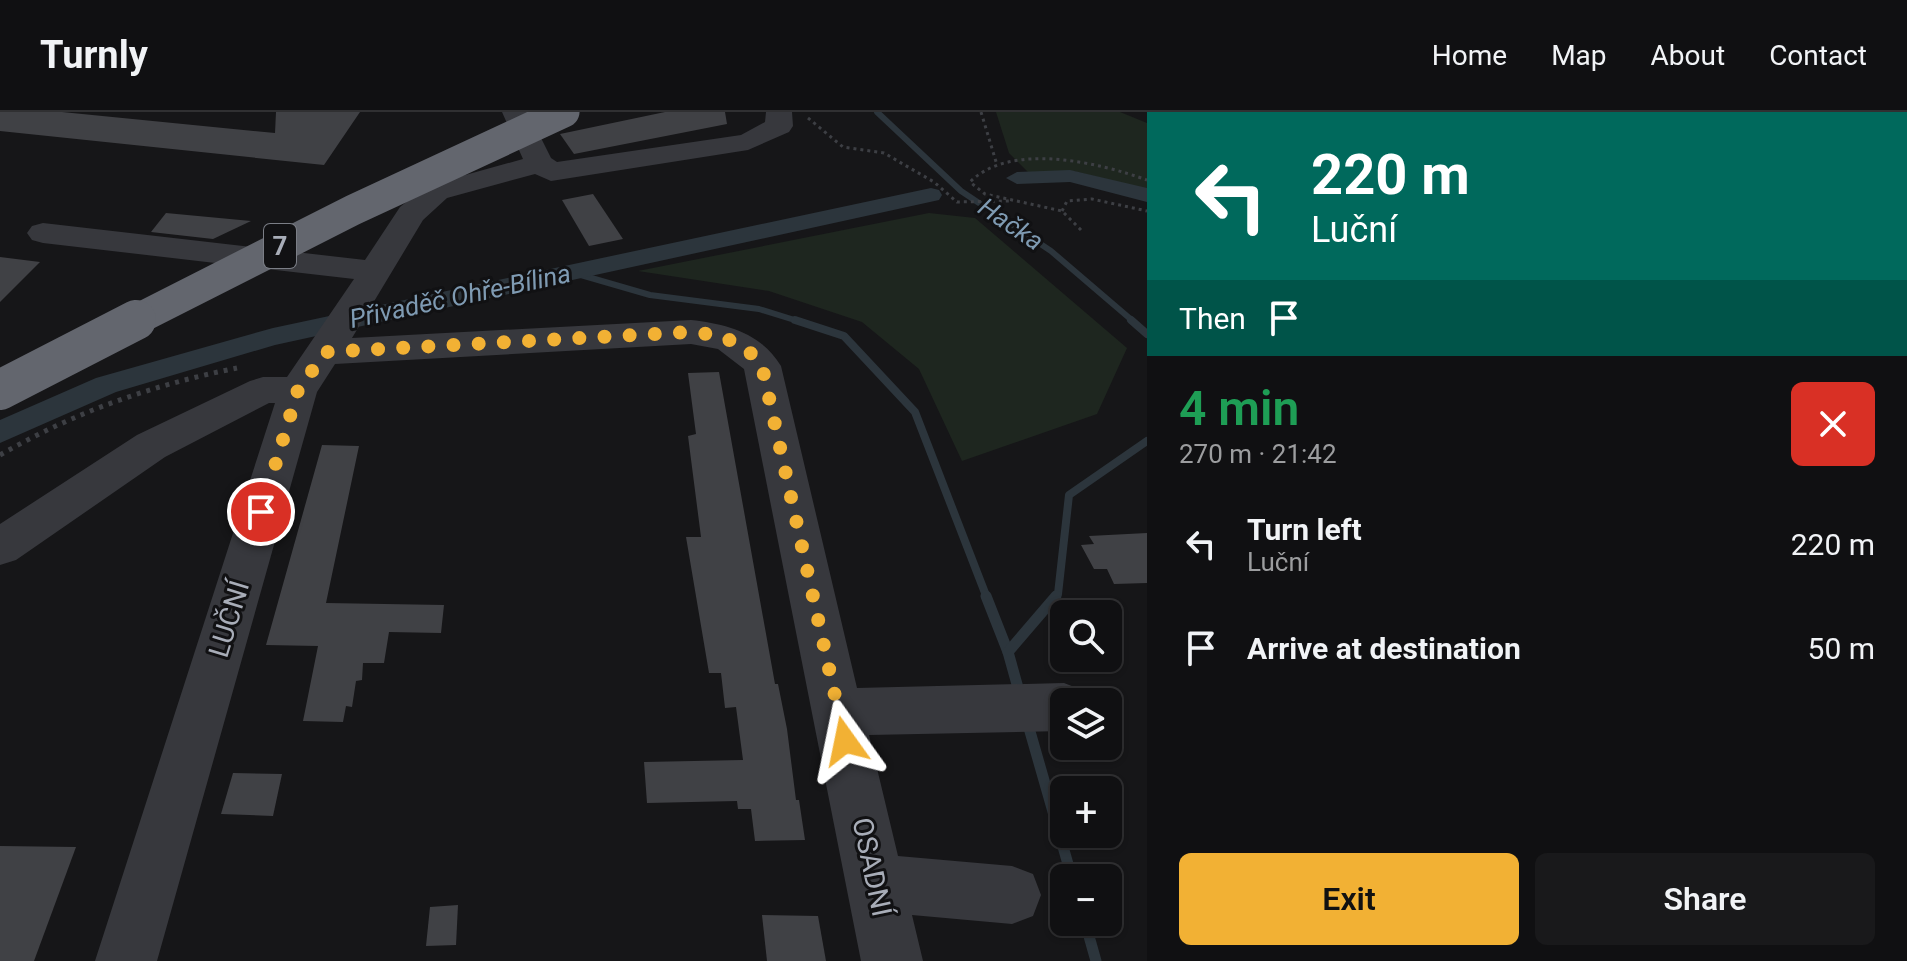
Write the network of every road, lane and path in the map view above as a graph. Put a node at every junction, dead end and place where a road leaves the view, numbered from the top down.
1 (517, 112) edge
2 (564, 112) edge
3 (779, 112) edge
4 (801, 112) edge
5 (981, 112) edge
6 (539, 163) junction
7 (997, 165) junction
8 (1147, 180) edge
9 (1021, 201) junction
10 (1062, 211) junction
11 (1147, 211) edge
12 (1081, 230) dead end
13 (43, 233) dead end
14 (371, 280) junction
15 (326, 352) junction
16 (0, 360) edge
17 (251, 365) dead end
18 (0, 390) edge
19 (298, 390) junction
20 (0, 455) edge
21 (0, 547) edge
22 (1050, 707) edge
23 (839, 712) junction
24 (875, 883) junction
25 (1012, 895) dead end
26 (126, 961) edge
27 (892, 961) edge

1 - 6 street
1 - 16 highway, 7
2 - 18 highway, 7, bridge
3 - 6 street
4 - 9 path
5 - 7 path
6 - 14 street, LUČNÍ
7 - 8 path
7 - 9 path
9 - 10 path
10 - 11 path
10 - 12 path
13 - 14 street
14 - 15 street, LUČNÍ
15 - 19 street, LUČNÍ
15 - 23 street, OSADNÍ
17 - 20 path
19 - 21 street
19 - 26 street, LUČNÍ
22 - 23 street
23 - 24 street, OSADNÍ
24 - 25 street
24 - 27 street, OSADNÍ

